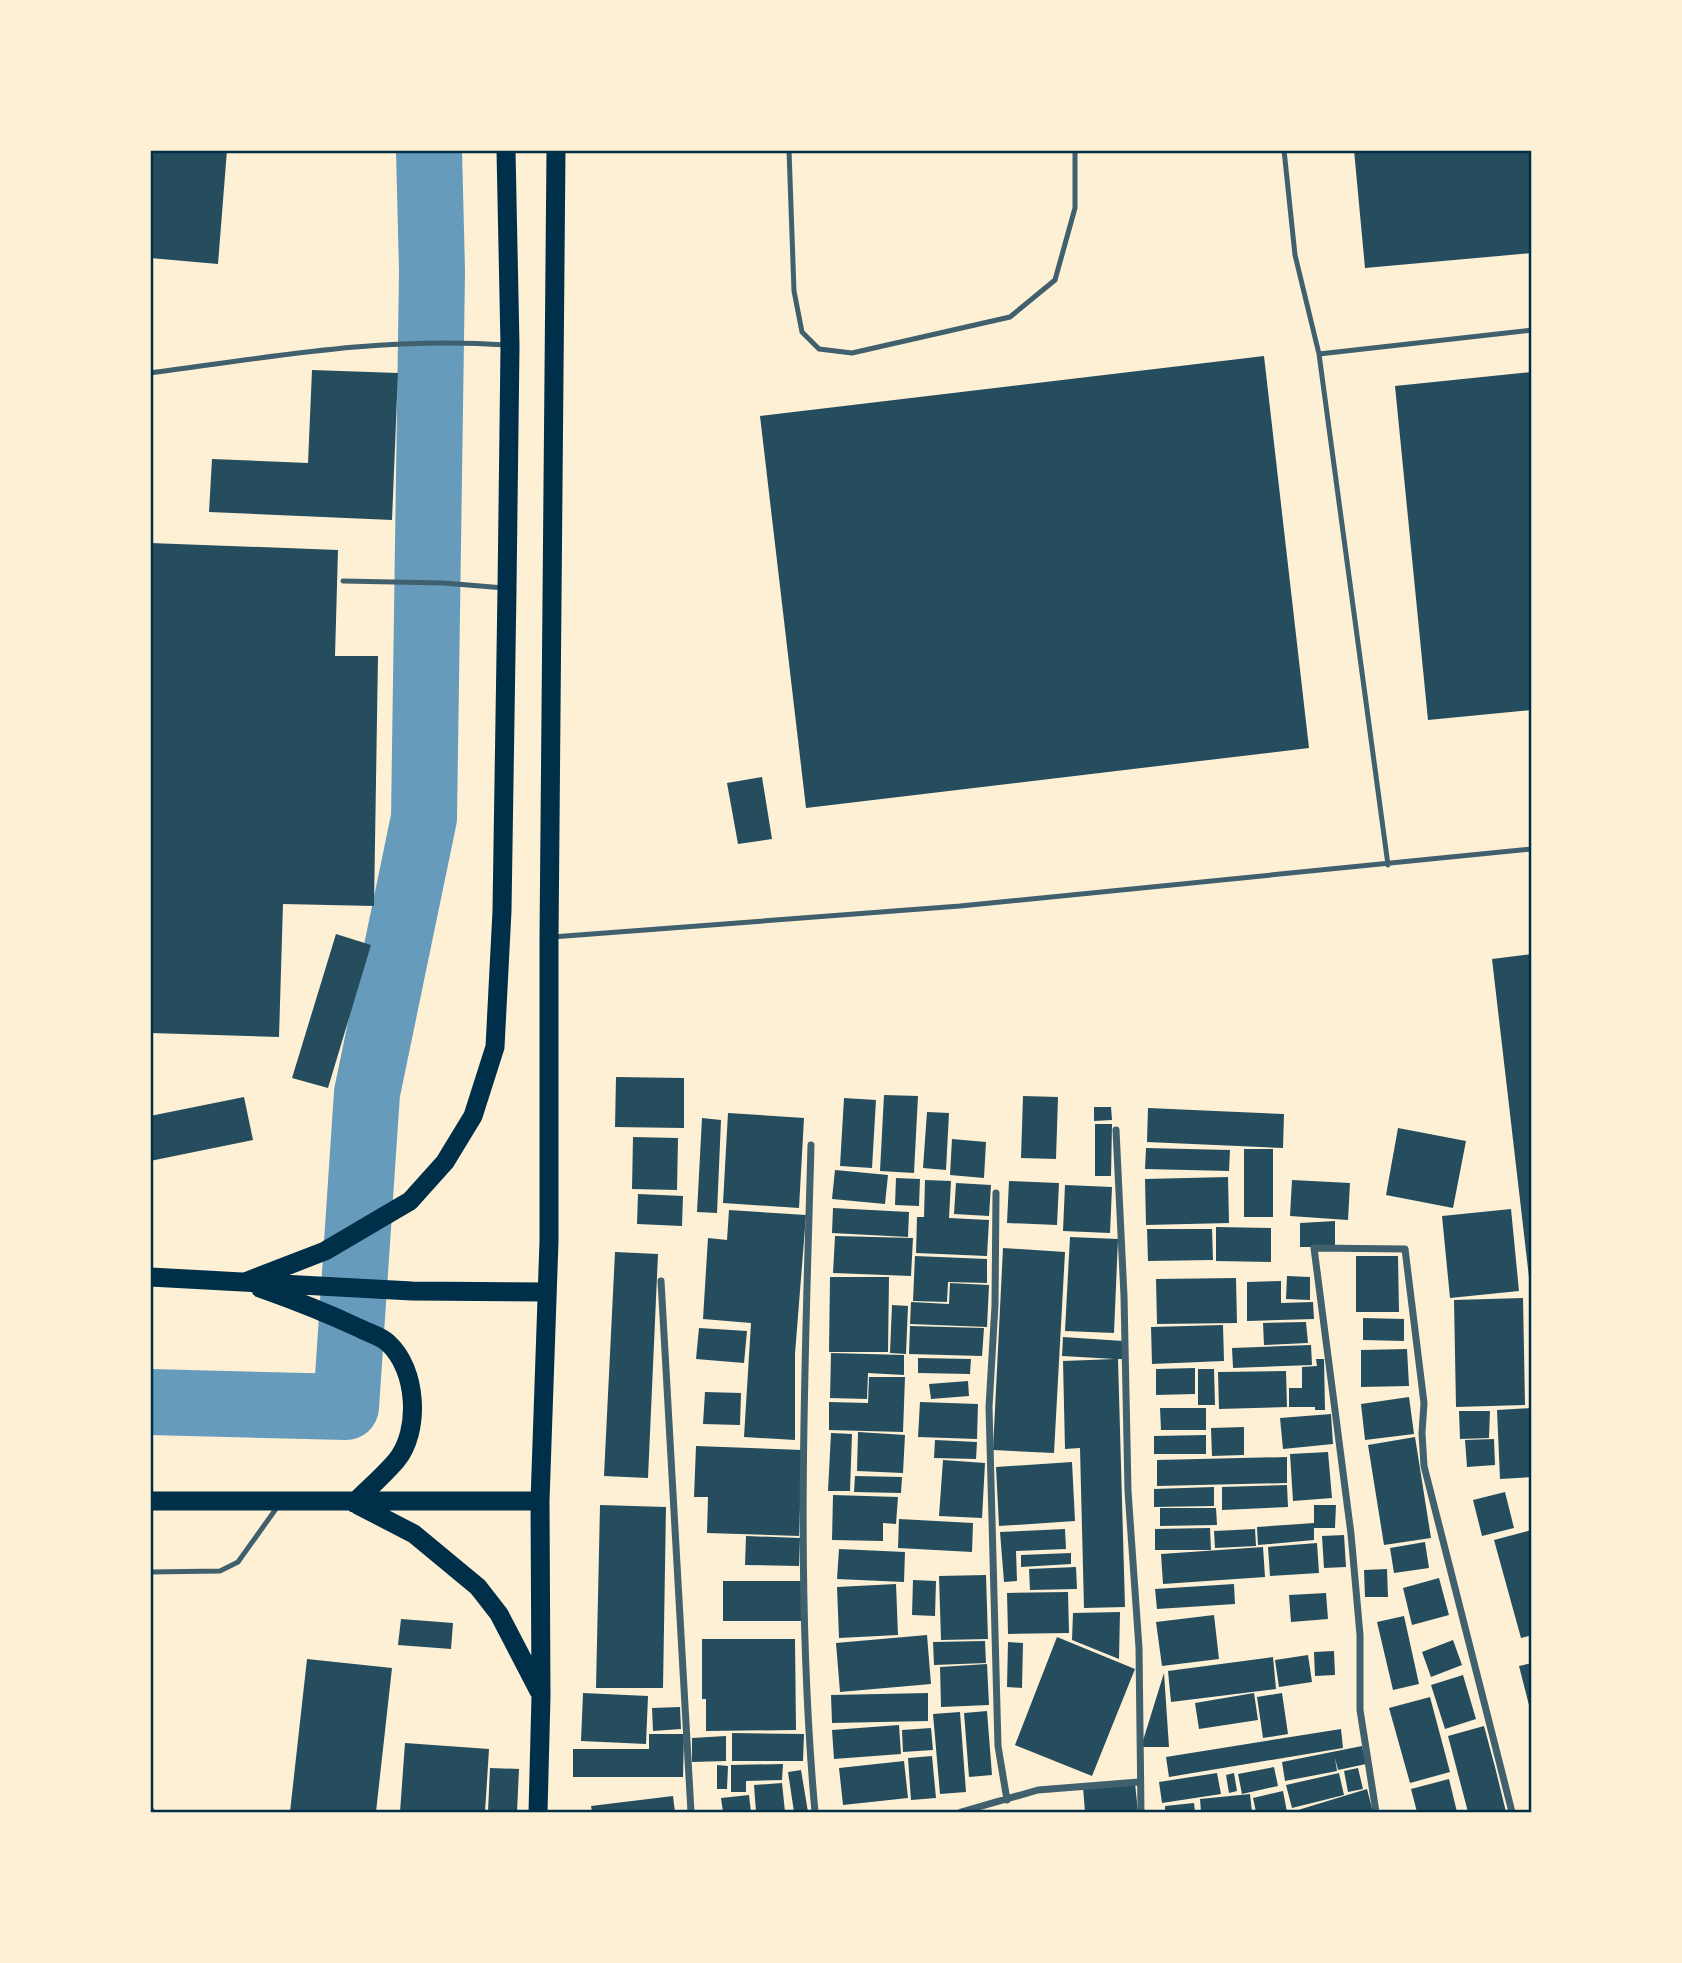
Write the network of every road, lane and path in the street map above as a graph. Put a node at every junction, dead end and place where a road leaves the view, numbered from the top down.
1 (506, 150) edge
2 (556, 150) edge
3 (789, 150) edge
4 (1075, 150) edge
5 (1284, 150) edge
6 (1531, 330) edge
7 (510, 346) junction
8 (1319, 354) junction
9 (150, 373) edge
10 (343, 581) dead end
11 (507, 589) junction
12 (1531, 849) edge
13 (1388, 865) junction
14 (549, 937) junction
15 (1116, 1130) dead end
16 (811, 1145) dead end
17 (996, 1193) dead end
18 (150, 1278) edge
19 (661, 1281) dead end
20 (245, 1282) junction
21 (546, 1292) junction
22 (150, 1501) edge
23 (540, 1501) junction
24 (279, 1503) junction
25 (354, 1503) junction
26 (150, 1572) edge
27 (541, 1696) junction
28 (1139, 1782) junction
29 (1007, 1800) junction
30 (538, 1812) edge
31 (691, 1812) edge
32 (816, 1812) edge
33 (961, 1812) edge
34 (1141, 1812) edge
35 (1376, 1812) edge
36 (1511, 1812) edge

1 - 7 highway
2 - 14 highway
3 - 4 lane
5 - 8 lane
6 - 8 lane
7 - 9 lane
7 - 11 highway
8 - 13 lane
10 - 11 lane
11 - 20 highway
12 - 13 lane
13 - 14 lane
14 - 21 highway
15 - 28 street
16 - 32 street
17 - 29 street
18 - 20 highway
19 - 31 street
20 - 21 highway
20 - 25 highway
21 - 23 highway
22 - 24 highway
23 - 25 highway
23 - 27 highway
24 - 25 highway
24 - 26 lane
25 - 27 highway
27 - 30 highway
28 - 29 street
28 - 34 street
29 - 33 street
35 - 36 street

